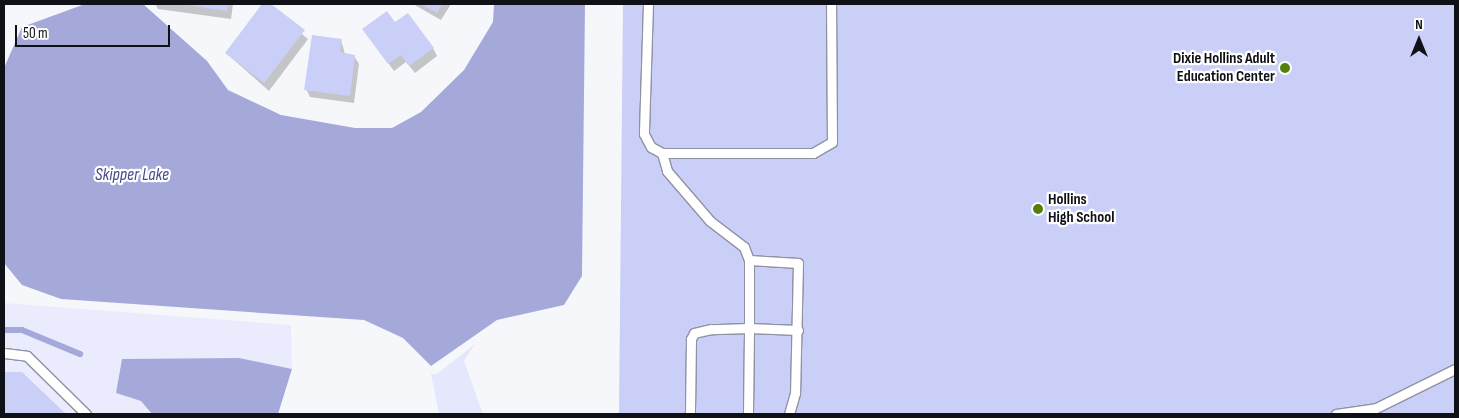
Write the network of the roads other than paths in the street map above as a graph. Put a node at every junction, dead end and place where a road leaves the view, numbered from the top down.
1 (648, 4) edge
2 (831, 4) edge
3 (662, 153) junction
4 (749, 260) junction
5 (748, 328) junction
6 (798, 330) junction
7 (4, 353) edge
8 (1455, 369) edge
9 (86, 414) edge
10 (690, 414) edge
11 (748, 414) edge
12 (789, 414) edge
13 (1336, 414) edge

1 - 3 lane
2 - 3 lane
3 - 4 lane
4 - 5 lane
4 - 6 lane
5 - 6 lane
5 - 10 lane
5 - 11 lane
6 - 12 lane
7 - 9 lane
8 - 13 lane

